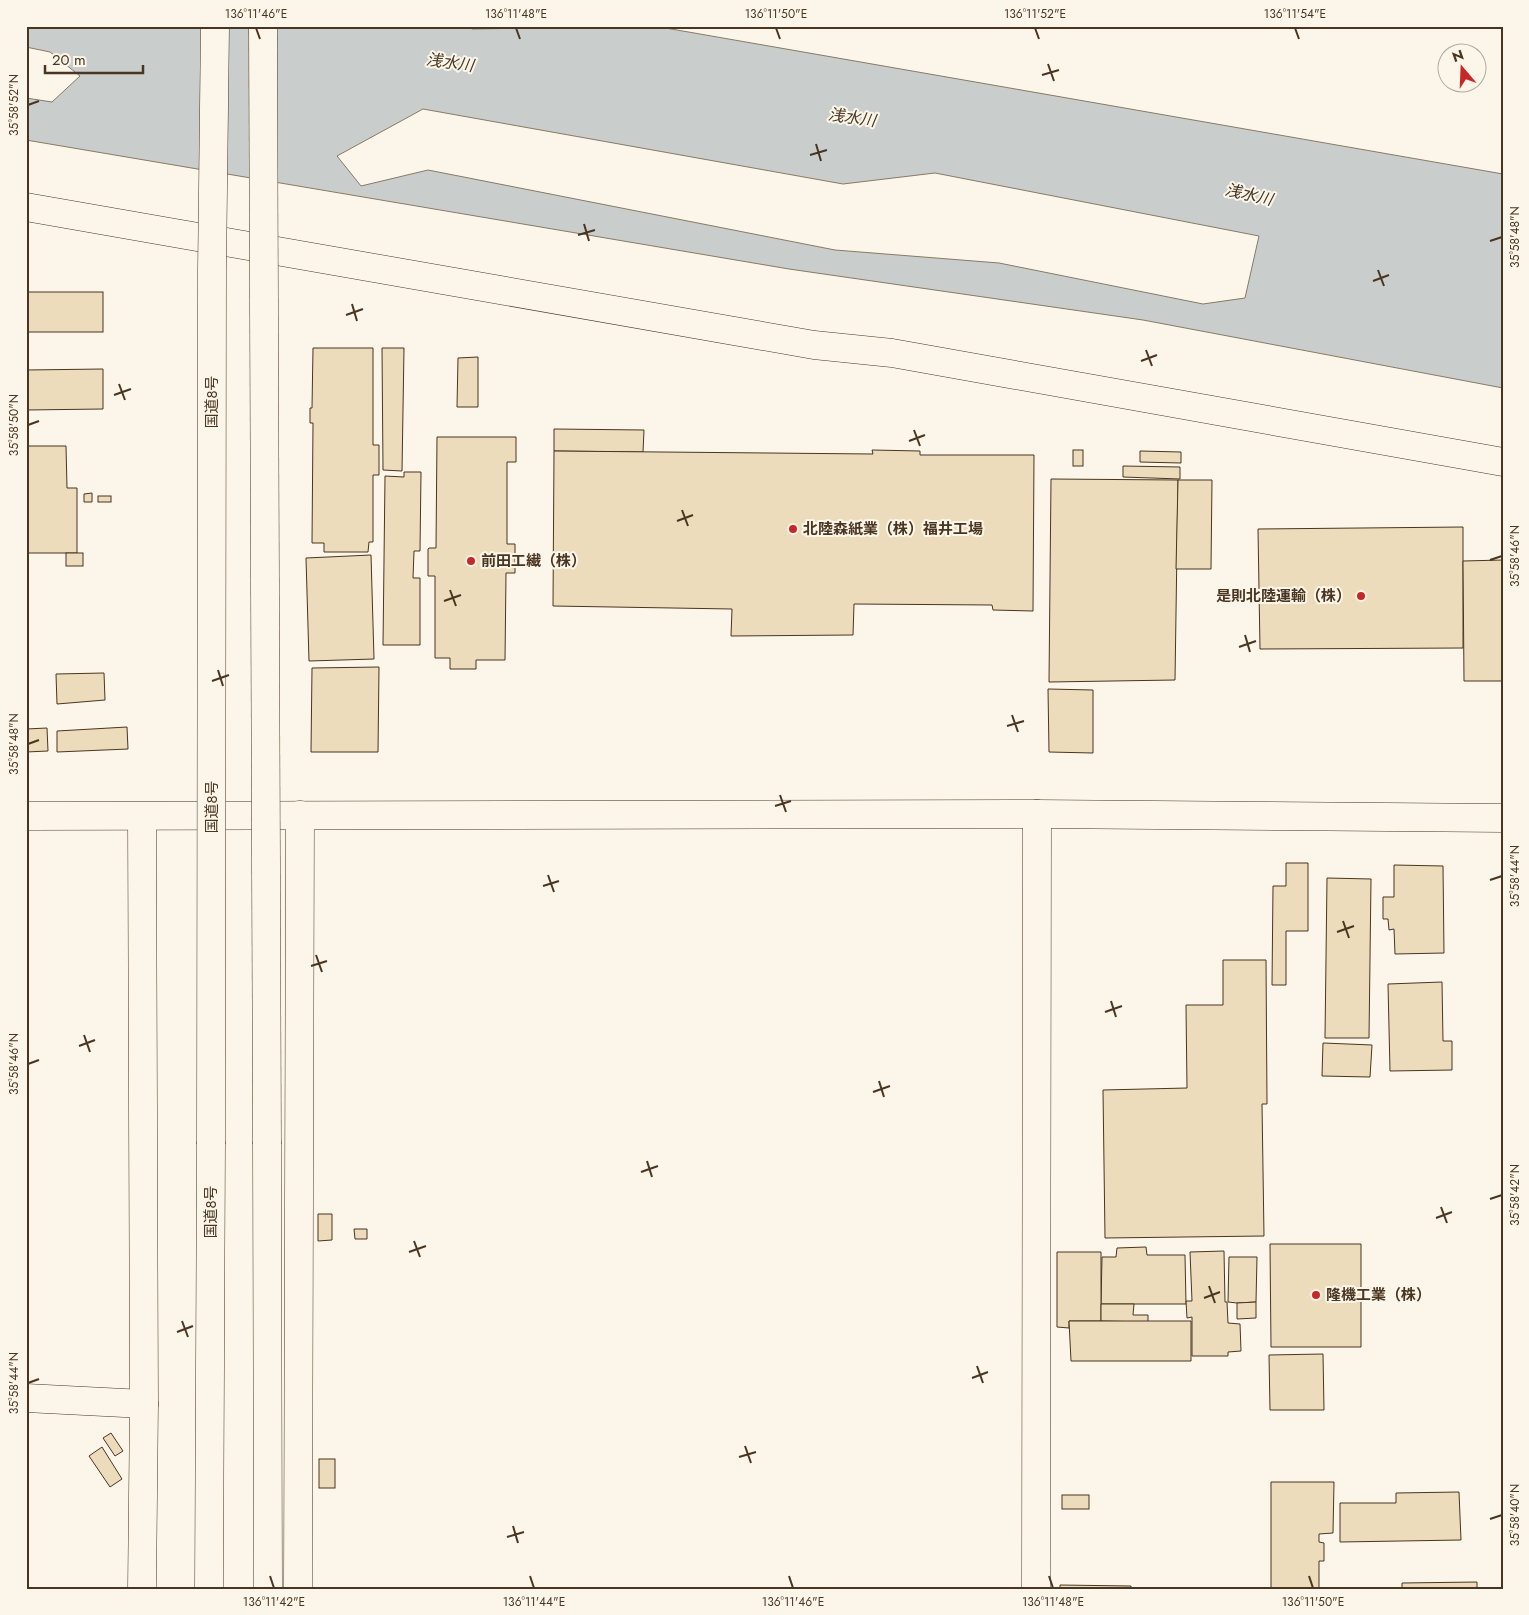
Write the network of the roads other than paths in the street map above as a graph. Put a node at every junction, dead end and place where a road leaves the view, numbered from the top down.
1 (215, 26) edge
2 (263, 26) edge
3 (26, 208) edge
4 (1503, 462) edge
5 (1037, 814) junction
6 (300, 815) junction
7 (26, 816) edge
8 (142, 817) junction
9 (1503, 818) edge
10 (26, 1398) edge
11 (144, 1404) junction
12 (142, 1589) edge
13 (209, 1589) edge
14 (268, 1589) edge
15 (298, 1589) edge
16 (1036, 1589) edge

1 - 13 main road, 国道8号, bridge
2 - 14 main road, bridge
3 - 4 main road
5 - 6 main road
5 - 9 main road
5 - 16 main road
6 - 8 main road
6 - 15 main road
7 - 8 main road
8 - 11 main road
10 - 11 main road
11 - 12 main road

